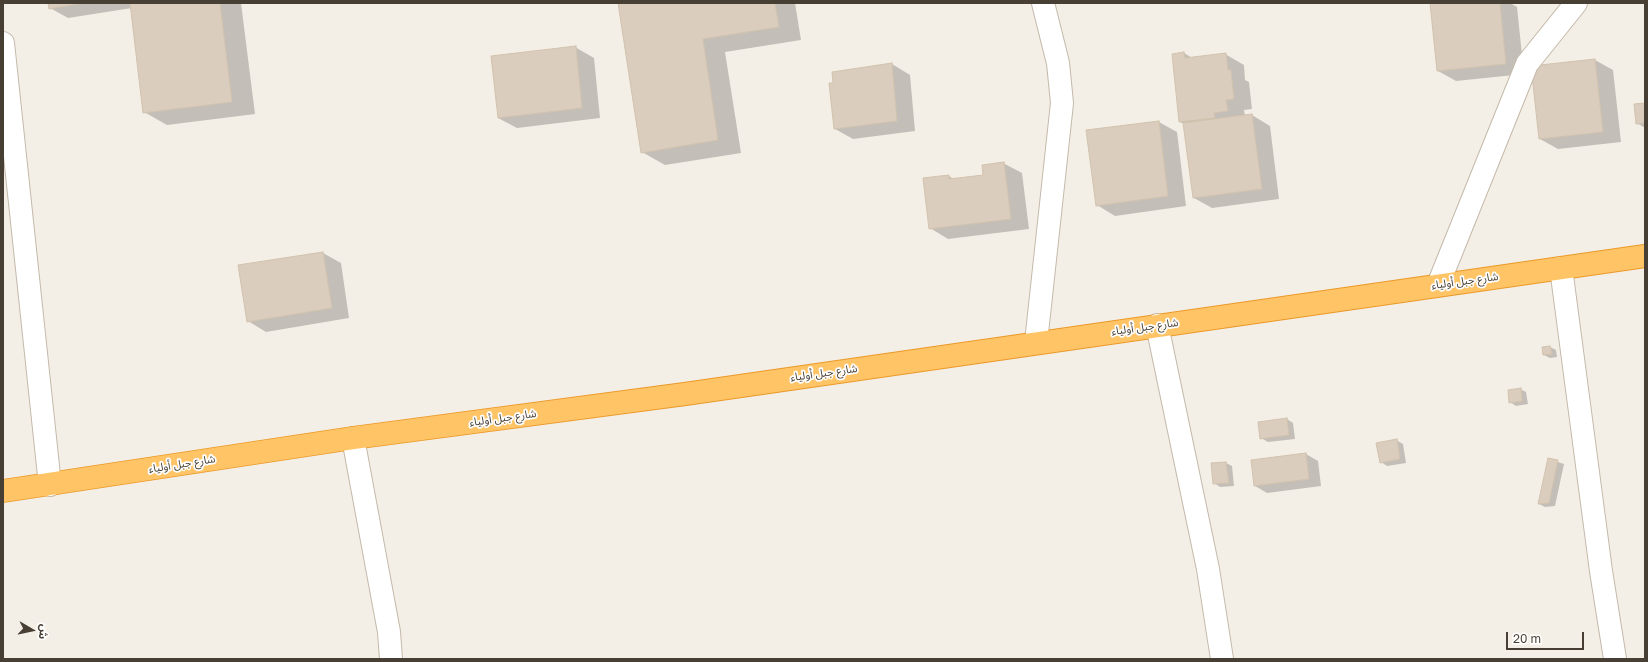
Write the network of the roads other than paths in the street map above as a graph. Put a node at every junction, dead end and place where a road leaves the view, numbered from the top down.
1 (1043, 3) edge
2 (1576, 3) edge
3 (3, 43) edge
4 (1645, 256) edge
5 (1561, 268) junction
6 (1438, 285) junction
7 (1157, 325) junction
8 (1036, 342) junction
9 (353, 438) junction
10 (50, 485) junction
11 (3, 491) edge
12 (391, 659) edge
13 (1222, 659) edge
14 (1615, 659) edge

1 - 8 street
2 - 6 street
3 - 10 street
4 - 5 highway, شارع جبل أولياء
5 - 6 highway, شارع جبل أولياء
5 - 14 street
6 - 7 highway, شارع جبل أولياء
7 - 8 highway, شارع جبل أولياء
7 - 13 street
8 - 9 highway, شارع جبل أولياء
9 - 10 highway, شارع جبل أولياء
9 - 12 street
10 - 11 highway, شارع جبل أولياء

